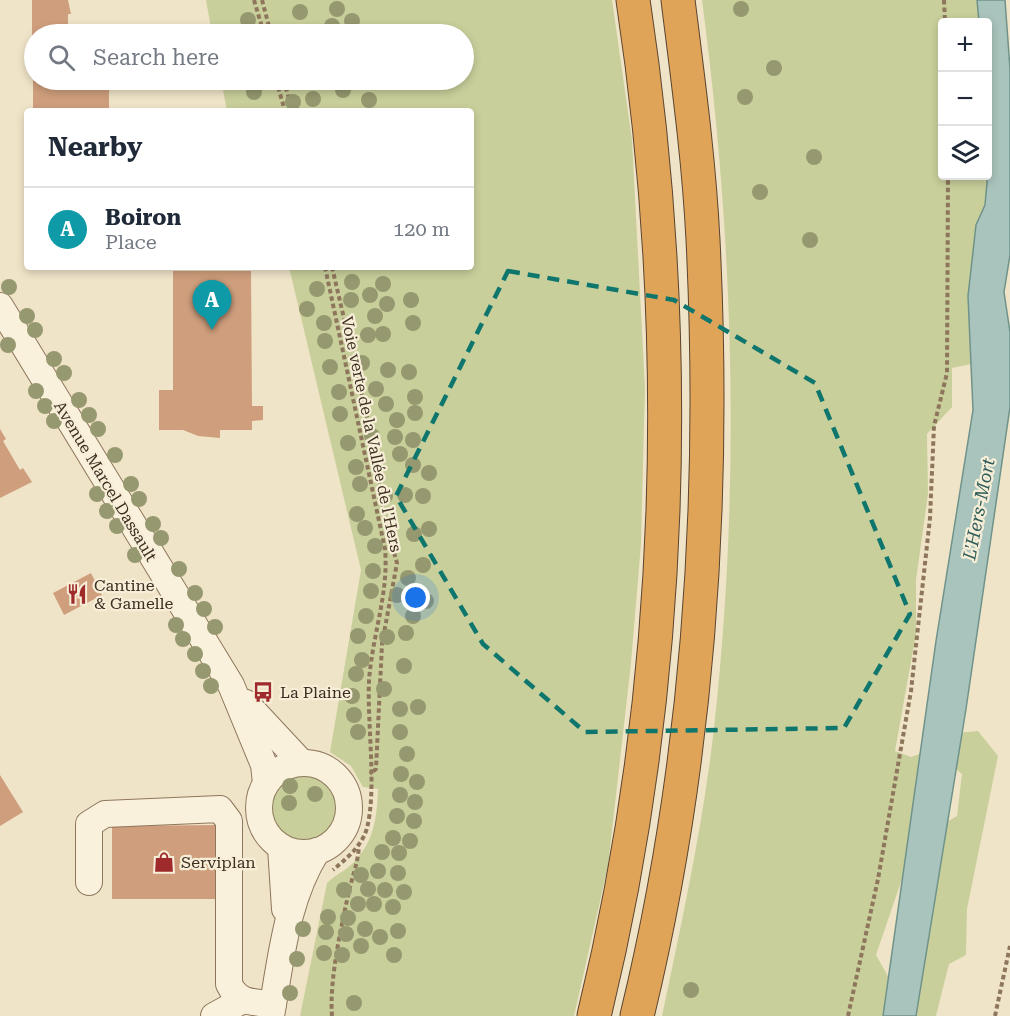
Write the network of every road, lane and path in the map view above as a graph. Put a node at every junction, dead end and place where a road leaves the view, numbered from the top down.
1 (254, 0) edge
2 (262, 0) edge
3 (633, 0) edge
4 (678, 0) edge
5 (944, 0) edge
6 (945, 18) edge
7 (261, 24) edge
8 (268, 24) edge
9 (279, 90) edge
10 (287, 90) edge
11 (284, 108) edge
12 (291, 108) edge
13 (948, 180) edge
14 (326, 270) edge
15 (333, 270) edge
16 (0, 306) edge
17 (231, 685) junction
18 (301, 762) junction
19 (369, 774) junction
20 (266, 783) junction
21 (359, 843) junction
22 (281, 847) junction
23 (317, 851) junction
24 (327, 875) dead end
25 (89, 882) dead end
26 (285, 933) junction
27 (1010, 946) edge
28 (243, 1000) junction
29 (272, 1010) edge
30 (214, 1016) edge
31 (332, 1016) edge
32 (594, 1016) edge
33 (637, 1016) edge
34 (848, 1016) edge
35 (995, 1016) edge

1 - 7 path
2 - 8 path
3 - 32 highway
4 - 33 highway
5 - 6 path
9 - 11 path
10 - 12 path
13 - 34 path
14 - 19 path, Voie verte de la Vallée de l'Hers
15 - 19 path
16 - 17 street, Avenue Marcel Dassault
17 - 18 street, Avenue Marcel Dassault
17 - 20 street, Avenue Marcel Dassault
18 - 20 street
18 - 23 street
19 - 21 path, Voie verte de la Vallée de l'Hers
20 - 22 street, Avenue Marcel Dassault
21 - 24 path, Voie verte de la Vallée de l'Hers
21 - 31 path
22 - 23 street
22 - 26 street
23 - 26 street
25 - 28 street
26 - 29 street
27 - 35 path
28 - 29 street
28 - 30 street

